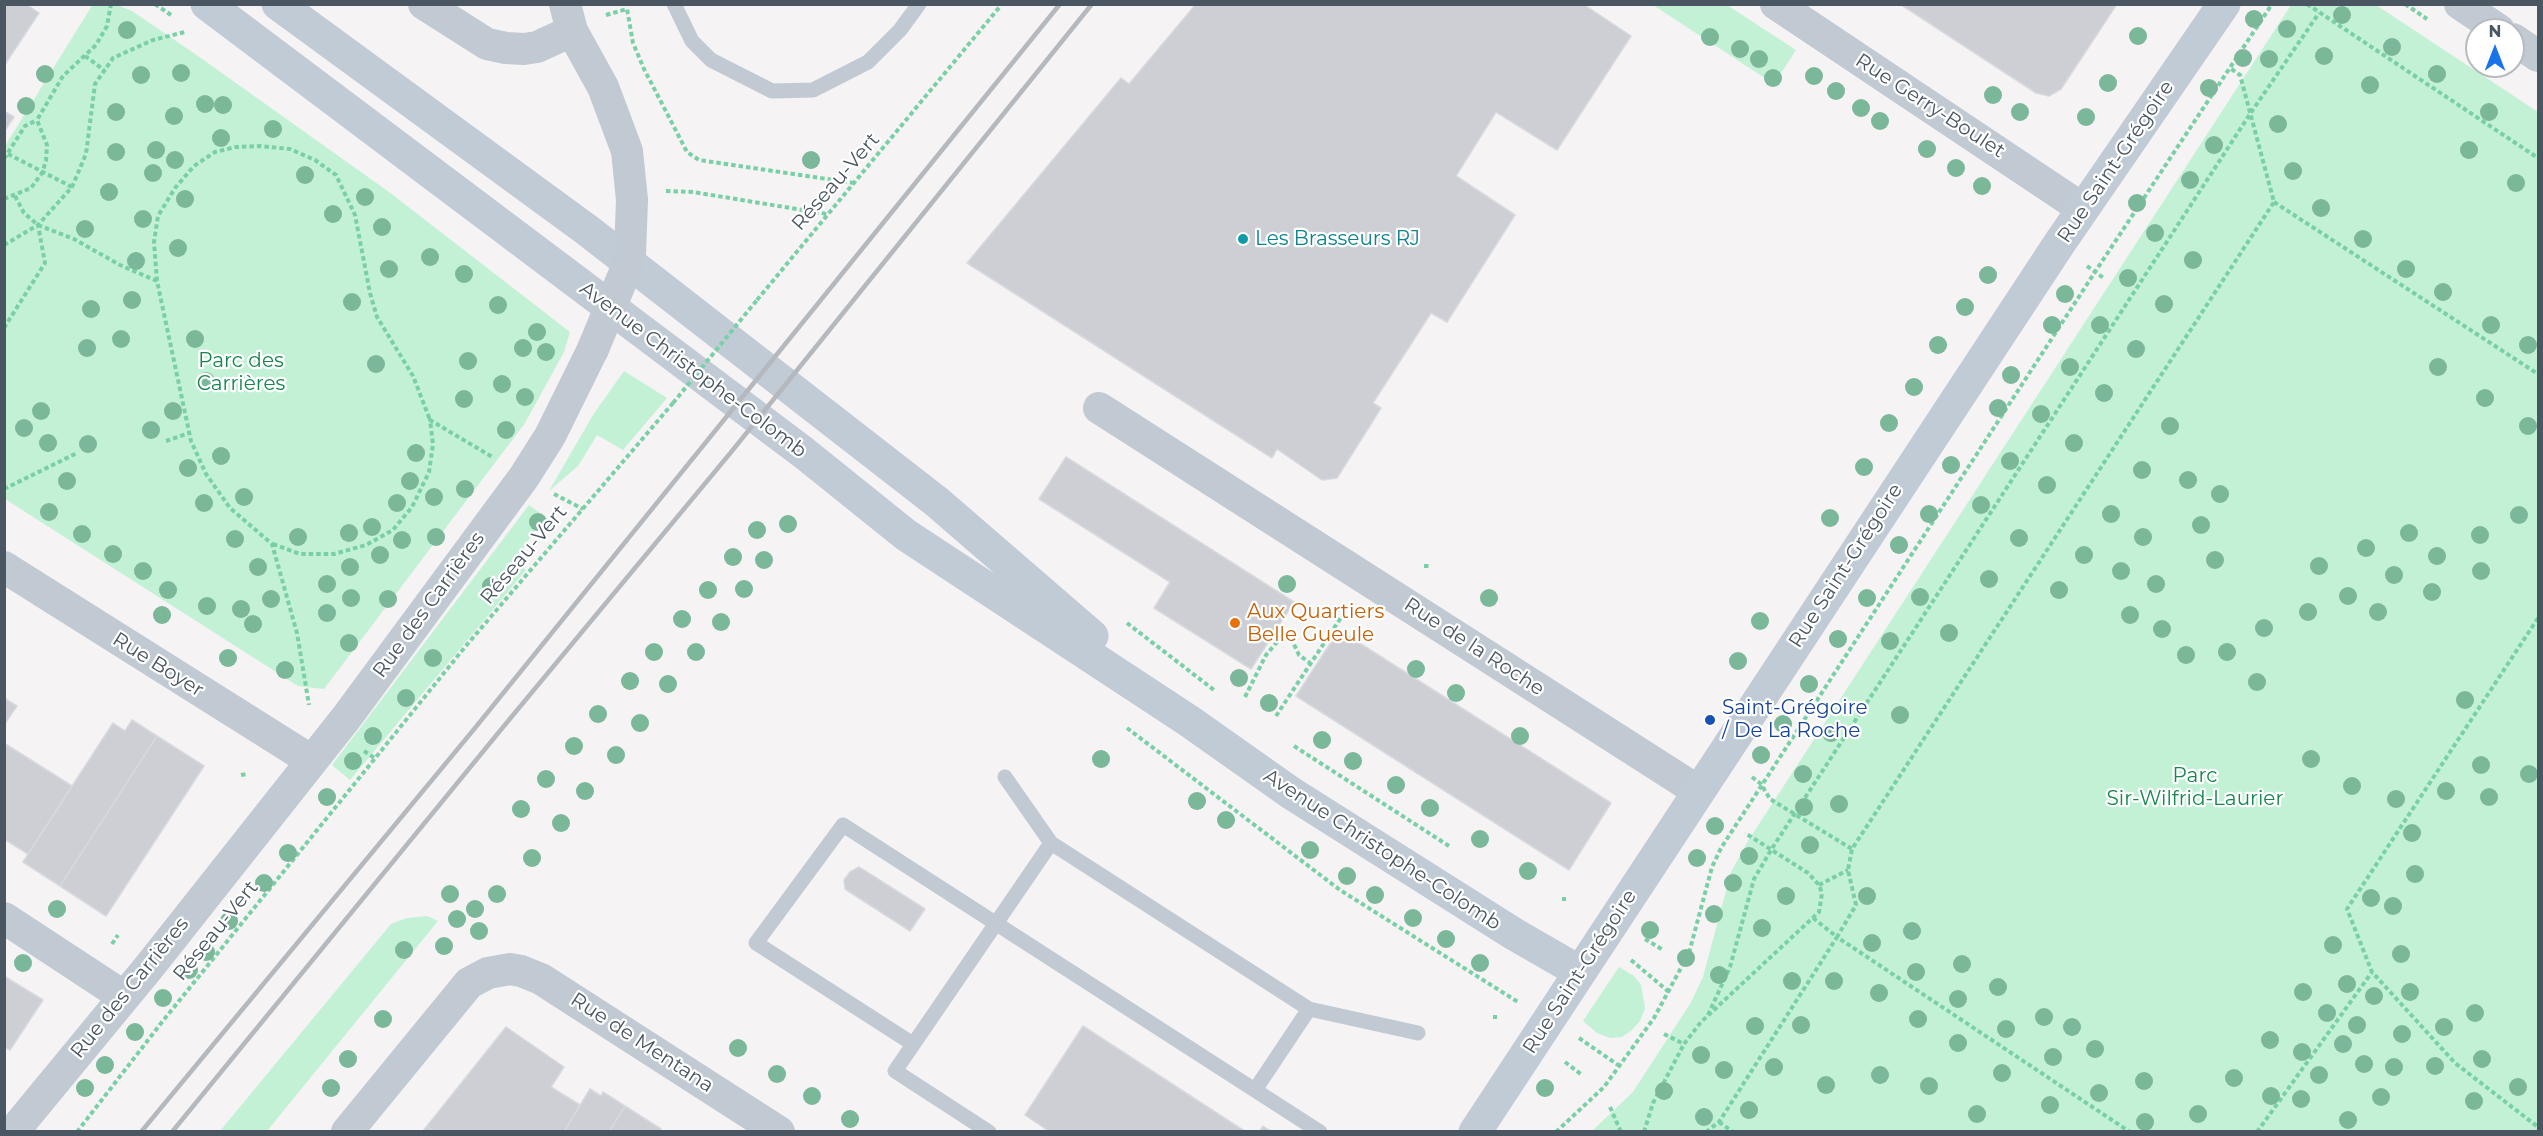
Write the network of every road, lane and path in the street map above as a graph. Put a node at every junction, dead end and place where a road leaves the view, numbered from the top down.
1 (111, 4) edge
2 (207, 4) edge
3 (278, 4) edge
4 (424, 4) edge
5 (674, 4) edge
6 (919, 4) edge
7 (1002, 4) edge
8 (1776, 4) edge
9 (2224, 4) edge
10 (2272, 4) edge
11 (2307, 4) edge
12 (2460, 4) edge
13 (620, 11) dead end
14 (2319, 13) junction
15 (568, 18) edge
16 (2481, 18) edge
17 (176, 35) dead end
18 (2525, 47) edge
19 (85, 56) junction
20 (2538, 56) edge
21 (2230, 68) junction
22 (104, 70) junction
23 (2250, 114) junction
24 (37, 120) junction
25 (8, 154) junction
26 (2538, 158) edge
27 (4, 159) edge
28 (42, 173) junction
29 (854, 183) junction
30 (72, 187) junction
31 (662, 190) dead end
32 (15, 196) junction
33 (4, 199) edge
34 (2274, 202) junction
35 (2083, 209) junction
36 (827, 214) junction
37 (38, 225) junction
38 (4, 245) edge
39 (2079, 260) dead end
40 (2095, 272) junction
41 (2105, 279) dead end
42 (157, 280) junction
43 (4, 328) edge
44 (2538, 374) edge
45 (1099, 408) dead end
46 (430, 420) junction
47 (189, 433) junction
48 (166, 441) dead end
49 (77, 453) dead end
50 (502, 463) dead end
51 (4, 489) edge
52 (549, 491) dead end
53 (583, 509) junction
54 (272, 544) junction
55 (4, 567) edge
56 (1346, 610) dead end
57 (2538, 618) edge
58 (1277, 631) dead end
59 (1283, 635) junction
60 (1310, 663) junction
61 (1245, 697) dead end
62 (309, 705) dead end
63 (1276, 716) dead end
64 (1189, 721) junction
65 (312, 761) junction
66 (1745, 772) dead end
67 (1005, 777) dead end
68 (1761, 784) junction
69 (1698, 791) junction
70 (1794, 814) junction
71 (1745, 834) dead end
72 (1052, 843) junction
73 (1852, 849) junction
74 (1771, 850) junction
75 (1848, 870) junction
76 (1819, 885) junction
77 (4, 918) edge
78 (1813, 918) junction
79 (996, 923) junction
80 (118, 935) dead end
81 (1639, 936) dead end
82 (1837, 937) junction
83 (112, 945) dead end
84 (1663, 950) dead end
85 (1634, 962) dead end
86 (1580, 972) junction
87 (2372, 972) junction
88 (1669, 992) junction
89 (123, 996) junction
90 (1309, 1010) junction
91 (1708, 1015) junction
92 (1418, 1033) dead end
93 (1574, 1034) dead end
94 (1664, 1034) dead end
95 (913, 1044) junction
96 (1684, 1044) junction
97 (1562, 1060) dead end
98 (1621, 1067) junction
99 (1582, 1074) dead end
100 (1255, 1090) junction
101 (1610, 1107) dead end
102 (1719, 1122) junction
103 (2538, 1127) edge
104 (13, 1131) edge
105 (77, 1131) edge
106 (347, 1131) edge
107 (779, 1131) edge
108 (989, 1131) edge
109 (1320, 1131) edge
110 (1475, 1131) edge
111 (1556, 1131) edge
112 (1621, 1131) edge
113 (1644, 1131) edge
114 (1706, 1131) edge
115 (1733, 1131) edge
116 (2130, 1131) edge
117 (2257, 1131) edge

1 - 19 path
2 - 64 main road, Avenue Christophe-Colomb
3 - 64 main road, Avenue Christophe-Colomb
4 - 15 street
5 - 6 lane
7 - 29 path, Réseau-Vert
8 - 35 street, Rue Gerry-Boulet
9 - 35 main road, Rue Saint-Grégoire
10 - 21 path
11 - 14 path
12 - 16 street
13 - 29 path
14 - 23 path
14 - 26 path
15 - 65 street, Rue des Carrières, bridge
17 - 22 path
18 - 20 street
19 - 22 path
19 - 24 path
21 - 23 path
21 - 40 path
22 - 30 path
23 - 34 path
23 - 70 path
24 - 25 path
24 - 28 path
25 - 27 path
25 - 28 path
28 - 30 path
28 - 32 path
29 - 36 path, Réseau-Vert
30 - 37 path
31 - 36 path
32 - 33 path
32 - 37 path
34 - 44 path
34 - 73 path
35 - 69 main road, Rue Saint-Grégoire
36 - 53 path, Réseau-Vert, bridge
37 - 38 path
37 - 42 path
37 - 43 path
39 - 40 path
40 - 41 path
40 - 68 path
42 - 46 path
42 - 47 path
45 - 69 street, Rue de la Roche
46 - 50 path
46 - 54 path
47 - 48 path
47 - 54 path
49 - 51 path
52 - 53 path
53 - 105 path, Réseau-Vert
54 - 62 path
55 - 65 street, Rue Boyer
56 - 60 path
57 - 87 path
58 - 59 path
59 - 60 path
59 - 61 path
60 - 63 path
64 - 86 main road, Avenue Christophe-Colomb
65 - 89 street, Rue des Carrières
66 - 68 path
67 - 72 lane
68 - 70 path
68 - 88 path
69 - 86 main road, Rue Saint-Grégoire
70 - 73 path
70 - 74 path
71 - 74 path
72 - 79 lane
72 - 90 lane
73 - 75 path
74 - 76 path
74 - 91 path
75 - 76 path
75 - 82 path
76 - 78 path
77 - 89 street
78 - 82 path
78 - 91 path
79 - 95 lane
79 - 95 lane
79 - 100 lane
80 - 83 path
81 - 84 path
82 - 102 path
82 - 116 path
85 - 88 path
86 - 110 main road, Rue Saint-Grégoire
87 - 103 path
87 - 117 path
88 - 98 path
89 - 104 street, Rue des Carrières
90 - 92 lane
90 - 100 lane
91 - 96 path
93 - 98 path
94 - 96 path
95 - 108 lane
96 - 113 path
97 - 99 path
98 - 111 path
100 - 109 lane
101 - 112 path
102 - 114 path
102 - 115 path
106 - 107 street, Rue de Mentana

